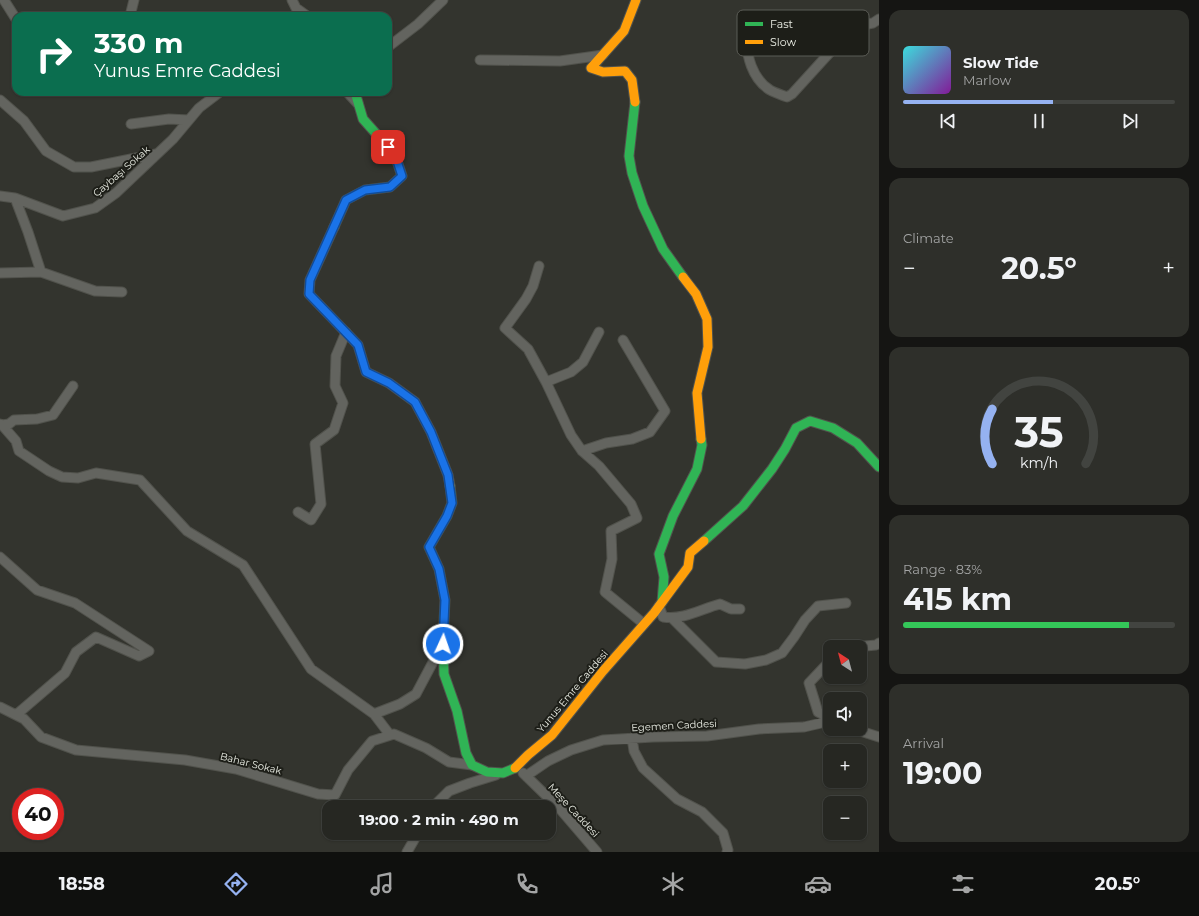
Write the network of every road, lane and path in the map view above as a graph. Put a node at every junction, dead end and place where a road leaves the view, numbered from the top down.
1 (4, 0) edge
2 (134, 0) edge
3 (443, 0) edge
4 (636, 0) edge
5 (131, 12) edge
6 (12, 13) edge
7 (879, 19) edge
8 (869, 24) edge
9 (392, 44) edge
10 (603, 55) junction
11 (748, 56) edge
12 (827, 56) edge
13 (480, 60) dead end
14 (214, 96) edge
15 (350, 96) edge
16 (356, 96) edge
17 (0, 100) edge
18 (359, 106) junction
19 (189, 120) junction
20 (131, 124) dead end
21 (157, 154) junction
22 (0, 196) edge
23 (15, 198) junction
24 (539, 266) dead end
25 (41, 272) junction
26 (0, 273) edge
27 (122, 292) dead end
28 (346, 332) junction
29 (599, 332) dead end
30 (623, 340) dead end
31 (546, 382) junction
32 (73, 386) dead end
33 (1, 425) edge
34 (582, 451) junction
35 (879, 467) edge
36 (298, 512) dead end
37 (0, 557) edge
38 (661, 604) junction
39 (846, 604) dead end
40 (740, 609) dead end
41 (673, 619) junction
42 (644, 624) junction
43 (879, 643) edge
44 (443, 644) junction
45 (867, 646) edge
46 (823, 668) edge
47 (0, 707) edge
48 (374, 714) junction
49 (823, 714) edge
50 (16, 715) junction
51 (823, 723) edge
52 (867, 734) edge
53 (390, 735) junction
54 (632, 738) junction
55 (879, 738) edge
56 (472, 765) junction
57 (516, 768) junction
58 (503, 773) junction
59 (526, 776) junction
60 (440, 800) edge
61 (414, 840) edge
62 (407, 852) edge
63 (597, 852) edge
64 (727, 852) edge

1 - 6 street
2 - 5 street
3 - 9 street
4 - 10 street
7 - 8 street
10 - 13 street
10 - 38 street
11 - 12 street
14 - 19 street, Çaybaşı Sokak
15 - 18 street
16 - 18 street
17 - 21 street
18 - 28 street
19 - 20 street
19 - 21 street, Çaybaşı Sokak
21 - 23 street, Çaybaşı Sokak
22 - 23 street, Çaybaşı Sokak
23 - 25 street
24 - 31 street
25 - 26 street
25 - 27 street
28 - 36 street
28 - 44 street
29 - 31 street
30 - 34 street
31 - 34 street
32 - 33 street
33 - 48 street
34 - 42 street
35 - 38 street, Yunus Emre Caddesi
37 - 50 street
38 - 41 street
38 - 42 street, Yunus Emre Caddesi
39 - 41 street
40 - 41 street
42 - 57 street, Yunus Emre Caddesi
43 - 45 street
44 - 48 street
44 - 56 street
46 - 49 street
47 - 50 street, Bahar Sokak
48 - 53 street
50 - 53 street, Bahar Sokak
51 - 54 street, Egemen Caddesi
52 - 55 street
53 - 56 street
54 - 59 street, Egemen Caddesi
54 - 64 street
56 - 58 street, Yunus Emre Caddesi
57 - 58 street, Yunus Emre Caddesi
57 - 59 street, Meşe Caddesi
58 - 60 street
59 - 63 street, Meşe Caddesi
61 - 62 street

